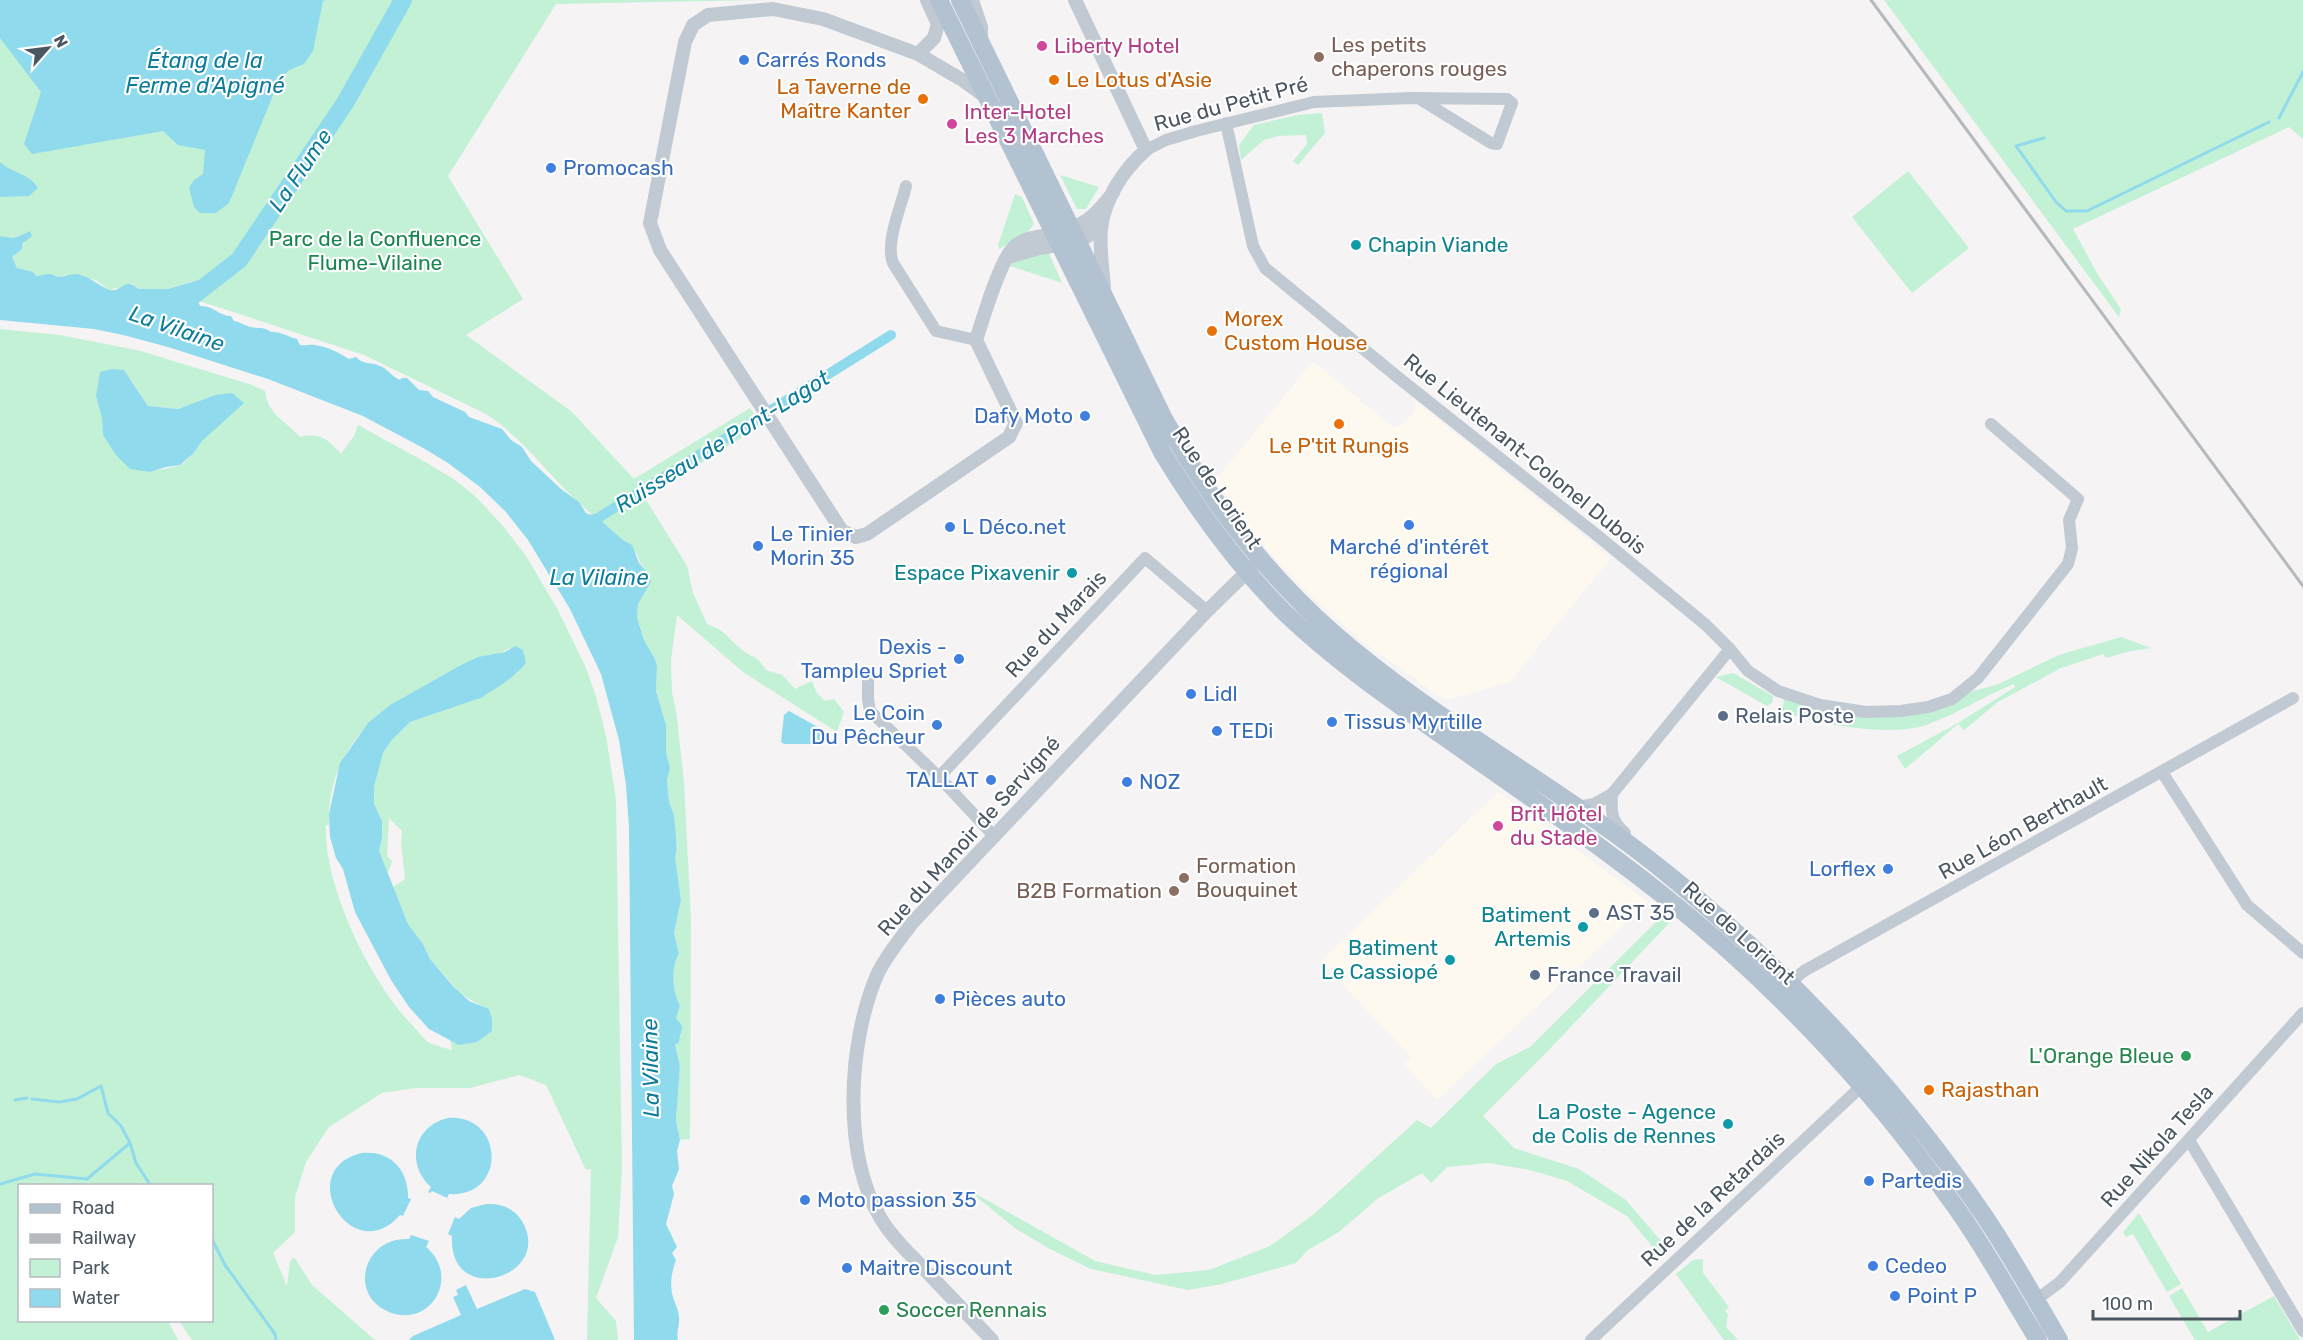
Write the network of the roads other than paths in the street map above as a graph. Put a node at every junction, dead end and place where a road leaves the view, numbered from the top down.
1 (927, 0) edge
2 (939, 0) edge
3 (960, 0) edge
4 (973, 0) edge
5 (1075, 0) edge
6 (982, 46) junction
7 (918, 54) junction
8 (986, 97) junction
9 (1418, 98) junction
10 (1226, 123) junction
11 (1146, 150) junction
12 (906, 186) dead end
13 (1113, 193) junction
14 (1101, 227) junction
15 (1067, 237) junction
16 (1104, 295) junction
17 (976, 340) junction
18 (1156, 420) junction
19 (1991, 424) dead end
20 (1260, 559) junction
21 (1247, 572) junction
22 (1207, 612) junction
23 (1731, 649) junction
24 (868, 680) dead end
25 (2293, 698) dead end
26 (1407, 701) junction
27 (2162, 772) junction
28 (939, 777) junction
29 (1612, 794) junction
30 (1578, 807) junction
31 (1594, 819) junction
32 (1573, 828) junction
33 (994, 836) junction
34 (1674, 878) junction
35 (2303, 953) edge
36 (1789, 982) junction
37 (1776, 996) junction
38 (2303, 1013) edge
39 (1869, 1080) junction
40 (2189, 1140) junction
41 (2036, 1300) junction
42 (2303, 1331) edge
43 (992, 1340) edge
44 (1591, 1340) edge
45 (2038, 1340) edge
46 (2060, 1340) edge

1 - 7 street
2 - 8 main road, Rue de Lorient
3 - 6 main road, Rue de Lorient
4 - 6 street
5 - 11 street
6 - 15 main road, Rue de Lorient
7 - 8 street
7 - 17 street
8 - 15 main road, Rue de Lorient
9 - 9 street, Rue du Petit Pré
9 - 10 street, Rue du Petit Pré
10 - 11 street, Rue du Petit Pré
10 - 23 street, Rue Lieutenant-Colonel Dubois
11 - 13 street, Rue du Petit Pré
12 - 17 street
13 - 14 street, Rue du Petit Pré
13 - 15 street, Rue du Petit Pré
14 - 15 street
14 - 16 street, Rue du Petit Pré
15 - 16 main road, Rue de Lorient
15 - 17 street
15 - 18 main road, Rue de Lorient
16 - 18 main road, Rue de Lorient
18 - 20 main road, Rue de Lorient
18 - 21 main road, Rue de Lorient
19 - 23 street, Rue Lieutenant-Colonel Dubois
20 - 21 street, Rue du Manoir de Servigné
20 - 26 main road, Rue de Lorient
21 - 22 street, Rue du Manoir de Servigné
21 - 26 main road, Rue de Lorient
22 - 28 street, Rue du Marais
22 - 33 street, Rue du Manoir de Servigné
23 - 29 street
24 - 28 street
25 - 27 street, Rue Léon Berthault
26 - 30 main road, Rue de Lorient
26 - 32 main road, Rue de Lorient
27 - 35 street
27 - 36 street, Rue Léon Berthault
28 - 33 street
29 - 30 street
29 - 34 street, Rue de Lorient
30 - 31 main road, Rue de Lorient
31 - 32 street
31 - 34 main road, Rue de Lorient
32 - 37 main road, Rue de Lorient
33 - 43 street, Rue du Manoir de Servigné
34 - 36 main road, Rue de Lorient
36 - 37 street, Rue Léon Berthault
36 - 39 main road, Rue de Lorient
37 - 39 main road, Rue de Lorient
38 - 40 street, Rue Nikola Tesla
39 - 41 main road, Rue de Lorient
39 - 44 street, Rue de la Retardais
39 - 45 main road, Rue de Lorient
40 - 41 street, Rue Nikola Tesla
40 - 42 street
41 - 46 main road, Rue de Lorient

